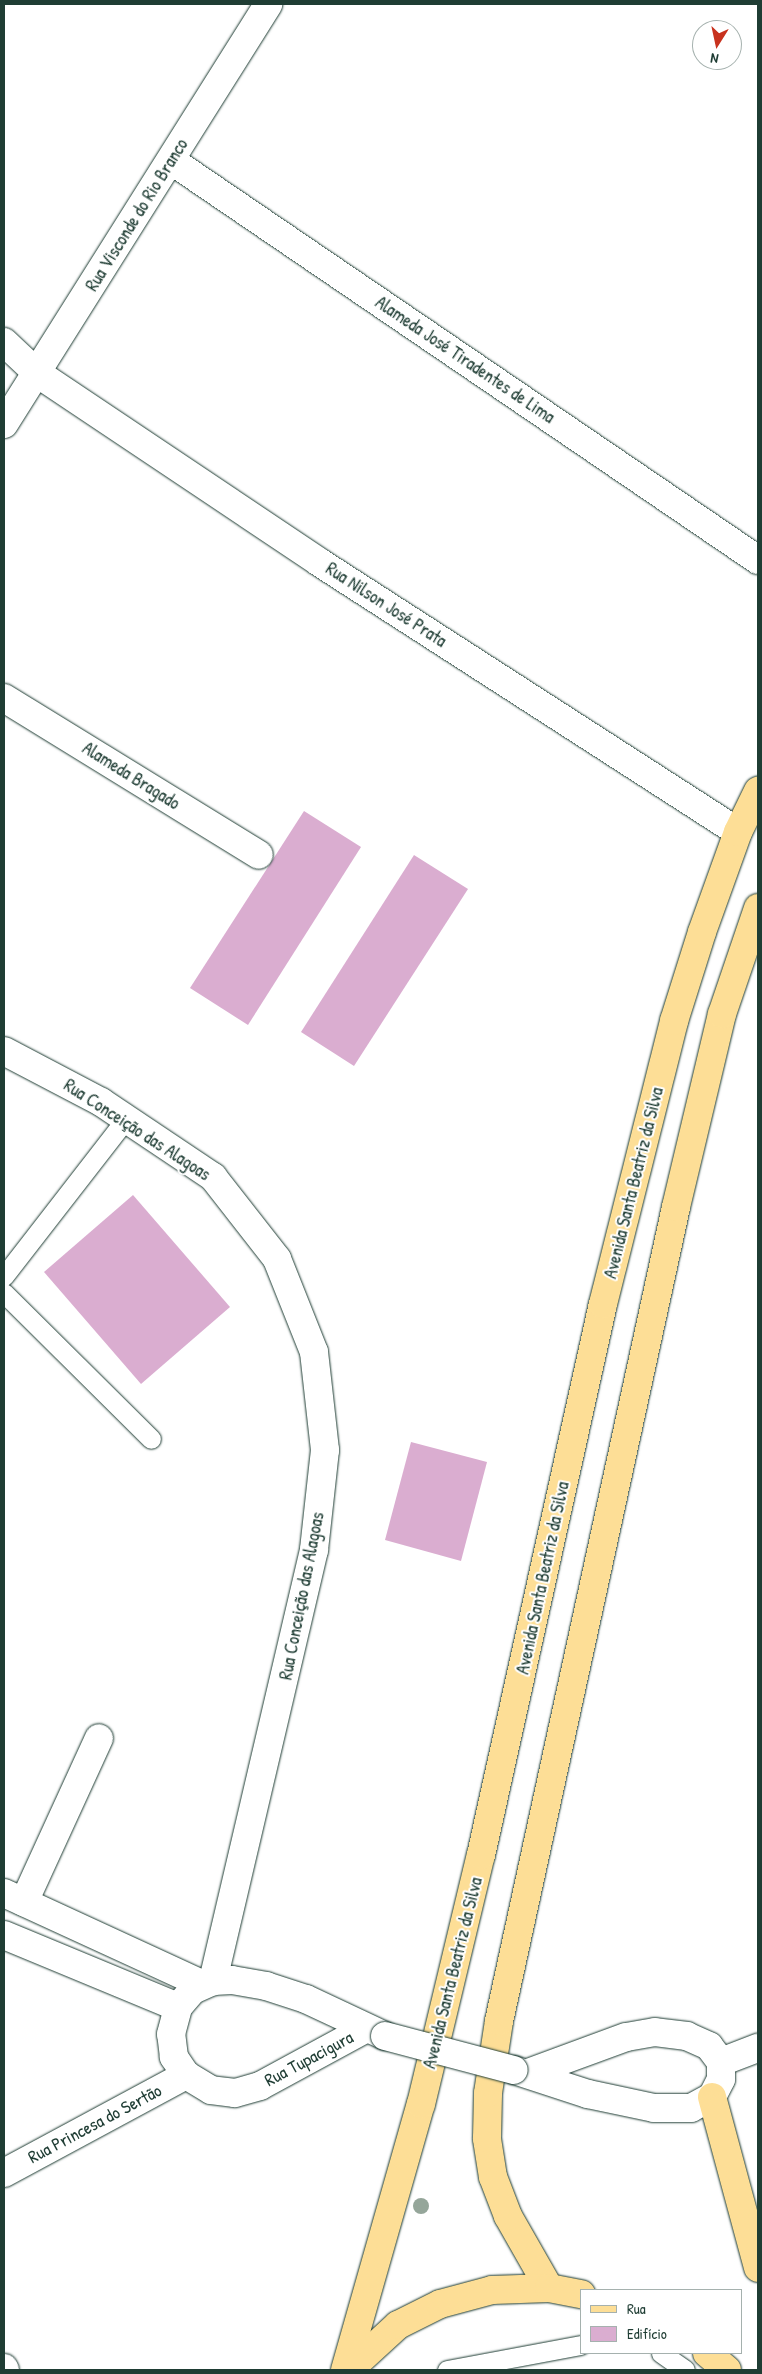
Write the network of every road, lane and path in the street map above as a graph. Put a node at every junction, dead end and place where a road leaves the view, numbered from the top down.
1 (268, 4) edge
2 (172, 161) junction
3 (4, 342) edge
4 (37, 373) junction
5 (4, 424) edge
6 (758, 560) edge
7 (4, 698) edge
8 (758, 792) edge
9 (738, 832) junction
10 (259, 854) dead end
11 (758, 908) edge
12 (4, 1051) edge
13 (125, 1120) junction
14 (4, 1276) edge
15 (4, 1293) edge
16 (151, 1439) dead end
17 (99, 1738) dead end
18 (14, 1898) edge
19 (4, 1935) edge
20 (208, 1982) junction
21 (178, 2007) junction
22 (375, 2032) junction
23 (758, 2048) edge
24 (722, 2062) junction
25 (521, 2071) junction
26 (186, 2075) junction
27 (712, 2097) junction
28 (4, 2173) edge
29 (758, 2268) edge
30 (549, 2288) junction
31 (580, 2294) edge
32 (580, 2344) edge
33 (662, 2354) edge
34 (708, 2354) edge
35 (346, 2370) edge
36 (349, 2370) edge
37 (447, 2370) edge
38 (686, 2370) edge
39 (727, 2370) edge

1 - 2 street, Rua Visconde do Rio Branco
2 - 4 street, Rua Visconde do Rio Branco
2 - 6 street, Alameda José Tiradentes de Lima
3 - 4 street, Rua Nilson José Prata
4 - 5 street, Rua Visconde do Rio Branco
4 - 9 street, Rua Nilson José Prata
7 - 10 street, Alameda Bragado
8 - 9 main road, Avenida Santa Beatriz da Silva
9 - 35 main road, Avenida Santa Beatriz da Silva
11 - 30 main road
12 - 13 street, Rua Conceição das Alagoas
13 - 14 lane
13 - 20 street, Rua Conceição das Alagoas
15 - 16 lane
17 - 18 street
18 - 20 street, Rua Tupacigura
19 - 21 street
20 - 21 street
20 - 22 street, Rua Tupacigura
21 - 26 street, Rua Tupacigura
22 - 25 street, bridge
22 - 26 street, Rua Tupacigura
23 - 24 street
24 - 25 street
24 - 27 street
25 - 27 street
26 - 28 street, Rua Princesa do Sertão
27 - 29 main road
30 - 31 main road
30 - 36 main road
32 - 37 lane
33 - 38 lane
34 - 39 main road

